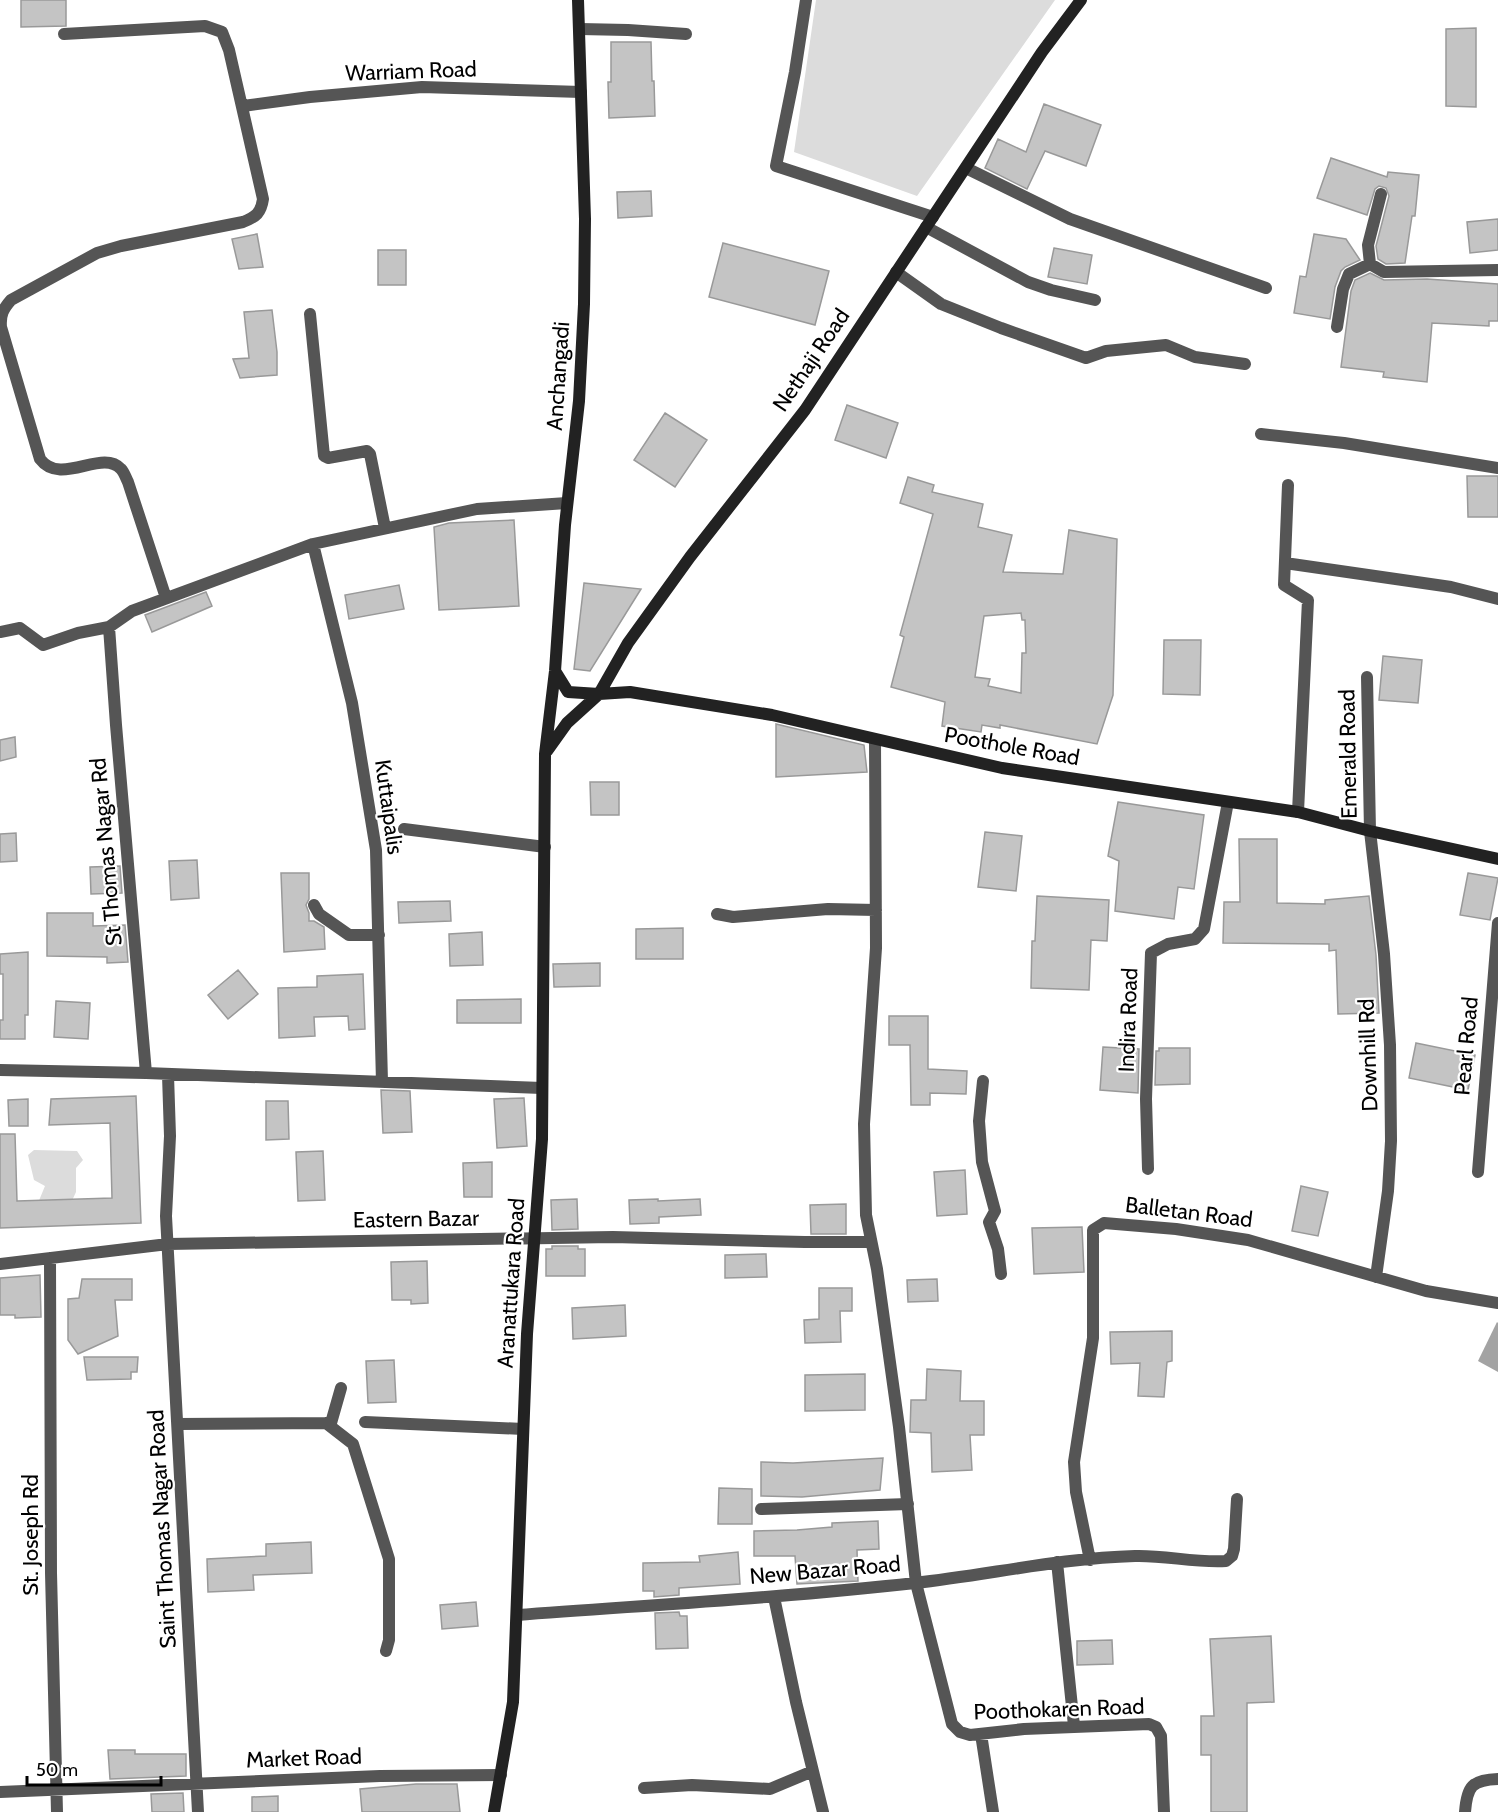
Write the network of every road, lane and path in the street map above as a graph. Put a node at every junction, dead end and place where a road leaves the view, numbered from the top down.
1 (578, 0) edge
2 (806, 0) edge
3 (1081, 0) edge
4 (580, 30) junction
5 (64, 34) dead end
6 (686, 34) dead end
7 (581, 92) junction
8 (243, 106) junction
9 (966, 168) junction
10 (1381, 194) dead end
11 (929, 222) junction
12 (1370, 264) junction
13 (1498, 270) edge
14 (896, 272) junction
15 (1266, 288) dead end
16 (1095, 300) dead end
17 (310, 314) dead end
18 (1337, 327) dead end
19 (1245, 364) dead end
20 (1261, 434) dead end
21 (1498, 468) edge
22 (1288, 485) dead end
23 (567, 503) junction
24 (385, 528) junction
25 (313, 544) junction
26 (1284, 563) junction
27 (166, 598) junction
28 (1498, 599) edge
29 (109, 627) junction
30 (0, 632) edge
31 (555, 671) junction
32 (1367, 676) dead end
33 (599, 694) junction
34 (875, 740) junction
35 (545, 754) junction
36 (1228, 802) junction
37 (1298, 812) junction
38 (404, 829) dead end
39 (1370, 831) junction
40 (545, 847) junction
41 (1498, 859) edge
42 (314, 905) dead end
43 (876, 910) junction
44 (717, 914) dead end
45 (1498, 923) edge
46 (379, 935) junction
47 (0, 1070) edge
48 (146, 1073) junction
49 (168, 1075) junction
50 (983, 1081) dead end
51 (382, 1082) junction
52 (542, 1088) junction
53 (1148, 1169) dead end
54 (1478, 1172) dead end
55 (535, 1238) junction
56 (870, 1242) junction
57 (168, 1244) junction
58 (50, 1258) junction
59 (0, 1264) edge
60 (1001, 1274) dead end
61 (1376, 1277) junction
62 (1498, 1303) edge
63 (341, 1388) dead end
64 (365, 1422) dead end
65 (326, 1423) junction
66 (178, 1424) junction
67 (523, 1429) junction
68 (1237, 1499) dead end
69 (908, 1504) junction
70 (761, 1509) dead end
71 (1090, 1560) junction
72 (1057, 1562) junction
73 (916, 1583) junction
74 (774, 1597) junction
75 (517, 1615) junction
76 (386, 1651) dead end
77 (1074, 1726) junction
78 (981, 1734) junction
79 (813, 1771) junction
80 (501, 1774) junction
81 (1498, 1779) edge
82 (196, 1784) junction
83 (645, 1788) dead end
84 (55, 1791) junction
85 (0, 1792) edge
86 (57, 1812) edge
87 (198, 1812) edge
88 (494, 1812) edge
89 (823, 1812) edge
90 (993, 1812) edge
91 (1164, 1812) edge
92 (1465, 1812) edge

1 - 4 street, Anchangadi
2 - 11 street
3 - 9 street, Nethaji Road
4 - 6 street
4 - 7 street, Anchangadi
5 - 8 street
7 - 8 street, Warriam Road
7 - 23 street, Anchangadi
8 - 27 street
9 - 11 street, Nethaji Road
9 - 15 street
10 - 12 street
11 - 14 street, Nethaji Road
11 - 16 street
12 - 13 street
12 - 18 street
14 - 19 street
14 - 33 street, Nethaji Road
17 - 24 street
20 - 21 street
22 - 26 street
23 - 24 street
23 - 31 street, Anchangadi
24 - 25 street
25 - 27 street
25 - 46 street, Kuttaipalis
26 - 28 street
26 - 37 street
27 - 29 street
29 - 30 street
29 - 48 street, St Thomas Nagar Rd
31 - 33 street
31 - 35 street, Anchangadi
32 - 39 street, Emerald Road
33 - 34 street, Poothole Road
33 - 35 street
34 - 36 street, Poothole Road
34 - 43 street
35 - 40 street, Aranattukara Road
36 - 37 street, Poothole Road
36 - 53 street, Indira Road
37 - 39 street, Poothole Road
38 - 40 street
39 - 41 street, Poothole Road
39 - 61 street, Downhill Rd
40 - 52 street, Aranattukara Road
42 - 46 street
43 - 44 street
43 - 56 street
45 - 54 street, Pearl Road
46 - 51 street, Kuttaipalis
47 - 48 street
48 - 49 street
49 - 51 street
49 - 57 street, Saint Thomas Nagar Road
50 - 60 street
51 - 52 street
52 - 55 street, Aranattukara Road
55 - 56 street, Eastern Bazar
55 - 57 street, Eastern Bazar
55 - 67 street, Aranattukara Road
56 - 69 street
57 - 58 street, Eastern Bazar
57 - 66 street, Saint Thomas Nagar Road
58 - 59 street, Eastern Bazar
58 - 84 street, St. Joseph Rd
61 - 62 street, Balletan Road
61 - 71 street, Balletan Road
63 - 65 street
64 - 67 street
65 - 66 street
65 - 76 street
66 - 82 street, Saint Thomas Nagar Road
67 - 75 street, Aranattukara Road
68 - 71 street, New Bazar Road
69 - 70 street
69 - 73 street
71 - 72 street, New Bazar Road
72 - 73 street, New Bazar Road
72 - 77 street
73 - 74 street, New Bazar Road
73 - 78 street, Poothokaren Road
74 - 75 street, New Bazar Road
74 - 79 street
75 - 80 street, Aranattukara Road
77 - 78 street, Poothokaren Road
77 - 91 street, Poothokaren Road
78 - 90 street
79 - 83 street
79 - 89 street
80 - 82 street, Market Road
80 - 88 street, Aranattukara Road
81 - 92 street
82 - 84 street, Market Road
82 - 87 street, Saint Thomas Nagar Road
84 - 85 street, Market Road
84 - 86 street, St. Joseph Rd

